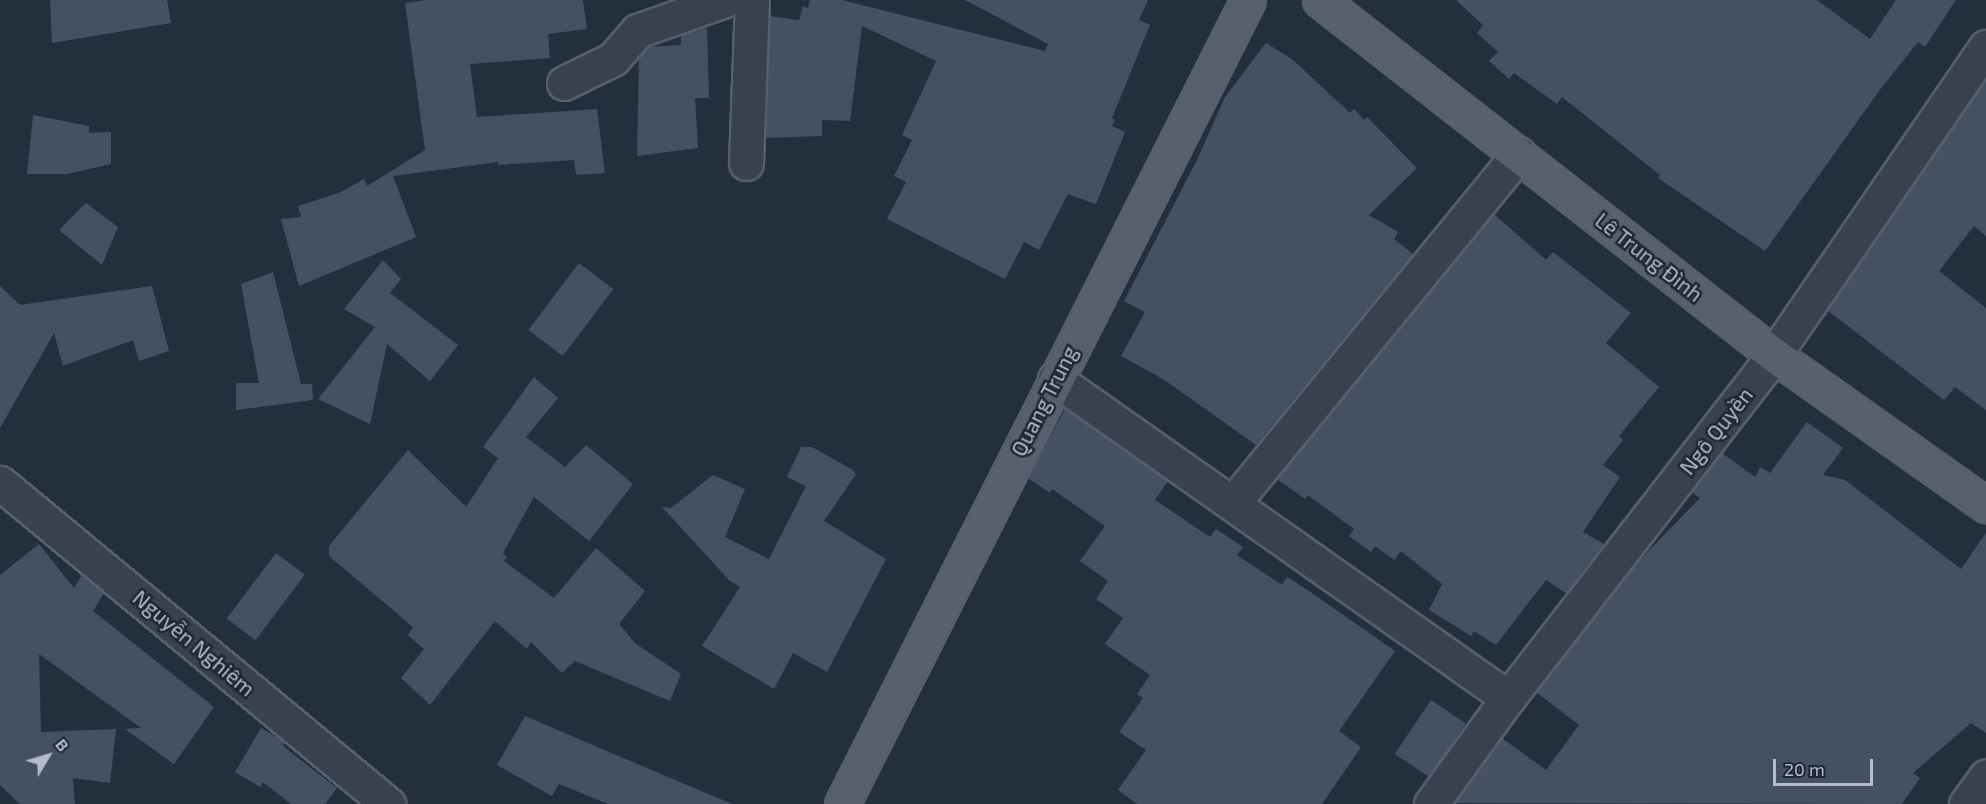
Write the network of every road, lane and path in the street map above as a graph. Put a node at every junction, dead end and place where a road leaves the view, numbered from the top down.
1 (725, 0) edge
2 (752, 0) edge
3 (1248, 0) edge
4 (1320, 0) edge
5 (1986, 47) edge
6 (564, 83) dead end
7 (1519, 154) junction
8 (746, 163) dead end
9 (1774, 355) junction
10 (1055, 379) junction
11 (0, 483) edge
12 (1233, 503) junction
13 (1986, 504) edge
14 (1508, 698) junction
15 (1986, 776) edge
16 (388, 804) edge
17 (842, 804) edge
18 (1431, 804) edge
19 (1966, 804) edge

1 - 6 street
2 - 8 street
3 - 10 main road, Quang Trung
4 - 7 main road, Lê Trung Đình
5 - 9 street, Ngô Quyền
7 - 9 main road, Lê Trung Đình
7 - 12 street
9 - 13 main road, Lê Trung Đình
9 - 14 street, Ngô Quyền
10 - 12 street
10 - 17 main road, Quang Trung
11 - 16 street, Nguyễn Nghiêm
12 - 14 street
14 - 18 street, Ngô Quyền
15 - 19 street

